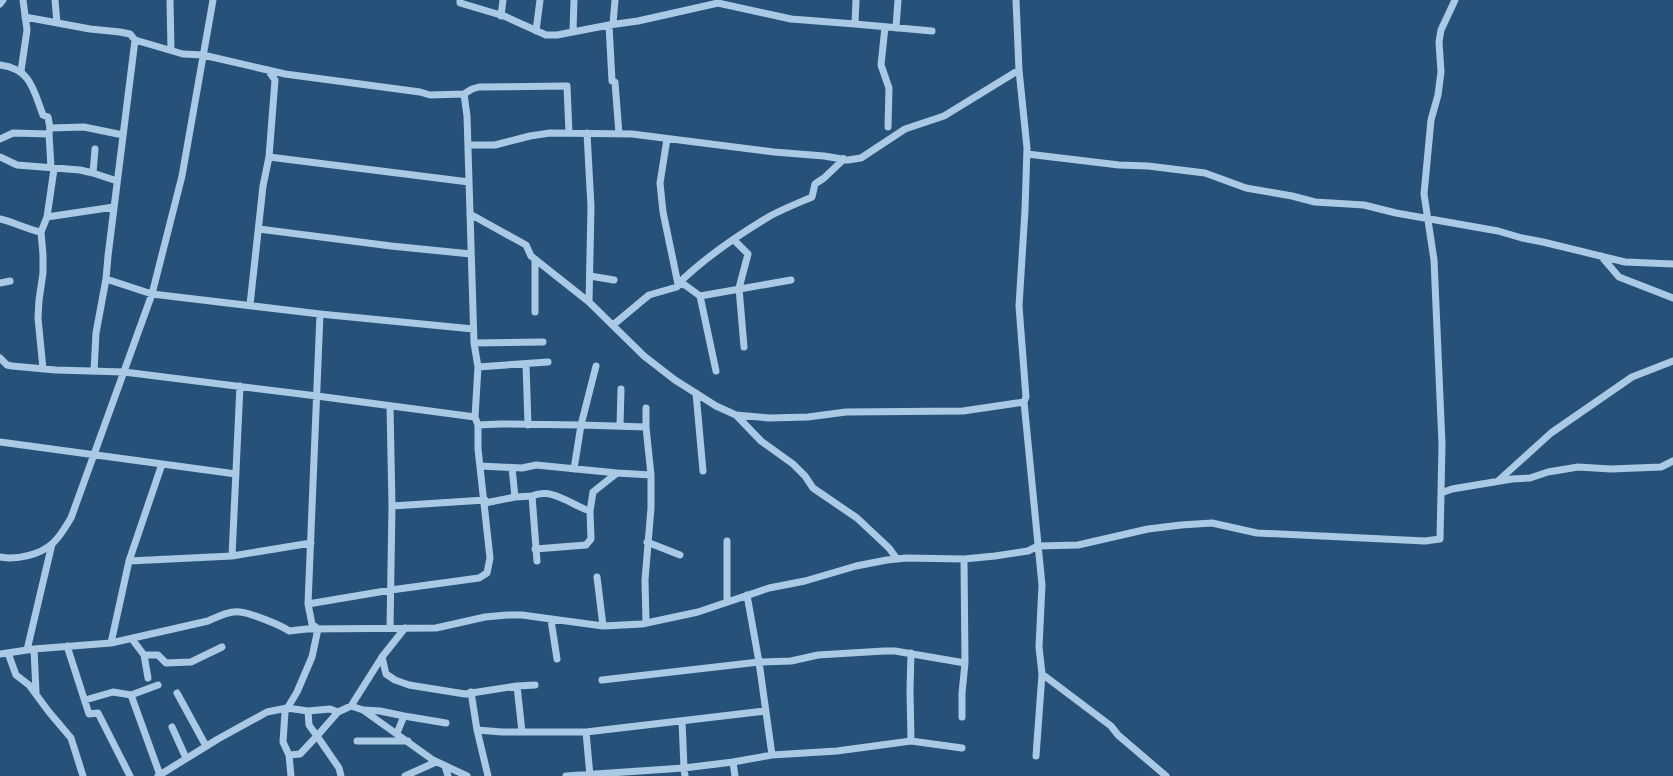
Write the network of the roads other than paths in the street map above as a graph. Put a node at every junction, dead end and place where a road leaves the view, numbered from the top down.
1 (3, 0) edge
2 (23, 0) edge
3 (55, 0) edge
4 (170, 0) edge
5 (213, 0) edge
6 (460, 0) edge
7 (503, 0) edge
8 (540, 0) edge
9 (574, 0) edge
10 (615, 0) edge
11 (856, 0) edge
12 (898, 0) edge
13 (1016, 0) edge
14 (1455, 0) edge
15 (0, 4) edge
16 (501, 16) junction
17 (25, 17) junction
18 (57, 23) junction
19 (611, 24) junction
20 (855, 24) junction
21 (885, 27) junction
22 (896, 28) junction
23 (536, 31) junction
24 (573, 31) junction
25 (932, 31) dead end
26 (135, 40) junction
27 (171, 50) junction
28 (204, 55) junction
29 (0, 65) edge
30 (268, 70) junction
31 (1019, 70) junction
32 (21, 72) junction
33 (464, 94) junction
34 (888, 127) dead end
35 (49, 131) junction
36 (569, 133) junction
37 (587, 133) junction
38 (618, 134) junction
39 (123, 135) junction
40 (0, 139) edge
41 (667, 139) junction
42 (468, 145) junction
43 (95, 149) dead end
44 (1026, 154) junction
45 (0, 157) edge
46 (269, 158) junction
47 (844, 159) junction
48 (52, 168) junction
49 (93, 173) junction
50 (117, 181) junction
51 (469, 182) junction
52 (114, 207) junction
53 (470, 214) junction
54 (47, 217) junction
55 (0, 219) edge
56 (1428, 219) junction
57 (259, 229) junction
58 (41, 232) junction
59 (734, 240) junction
60 (471, 254) junction
61 (1601, 256) junction
62 (535, 259) junction
63 (1673, 264) edge
64 (590, 276) junction
65 (106, 279) junction
66 (614, 280) dead end
67 (791, 280) dead end
68 (10, 281) dead end
69 (0, 283) edge
70 (678, 284) junction
71 (739, 290) junction
72 (152, 294) junction
73 (700, 296) junction
74 (1673, 298) edge
75 (589, 302) junction
76 (250, 305) junction
77 (535, 312) dead end
78 (320, 314) junction
79 (614, 325) junction
80 (474, 329) junction
81 (543, 342) dead end
82 (474, 343) junction
83 (744, 347) dead end
84 (0, 358) edge
85 (1673, 361) edge
86 (548, 362) dead end
87 (526, 364) junction
88 (596, 366) dead end
89 (478, 367) junction
90 (43, 369) junction
91 (94, 371) junction
92 (716, 371) dead end
93 (124, 372) junction
94 (240, 386) junction
95 (621, 389) dead end
96 (696, 393) junction
97 (317, 396) junction
98 (1024, 402) junction
99 (390, 406) junction
100 (646, 408) dead end
101 (736, 415) junction
102 (475, 417) junction
103 (478, 425) junction
104 (528, 425) junction
105 (580, 425) junction
106 (620, 426) junction
107 (646, 428) junction
108 (0, 442) edge
109 (94, 454) junction
110 (1673, 461) edge
111 (162, 464) junction
112 (480, 466) junction
113 (512, 468) junction
114 (574, 468) junction
115 (703, 471) dead end
116 (617, 473) junction
117 (236, 474) junction
118 (651, 475) junction
119 (1498, 481) junction
120 (1441, 493) junction
121 (532, 496) junction
122 (515, 497) junction
123 (485, 502) junction
124 (392, 506) junction
125 (590, 511) junction
126 (728, 541) dead end
127 (647, 542) junction
128 (311, 543) junction
129 (52, 544) junction
130 (1038, 546) junction
131 (535, 549) junction
132 (680, 555) dead end
133 (232, 556) junction
134 (0, 557) edge
135 (897, 558) junction
136 (964, 559) junction
137 (129, 561) junction
138 (537, 561) dead end
139 (597, 577) dead end
140 (391, 590) junction
141 (747, 595) junction
142 (727, 601) junction
143 (308, 604) junction
144 (551, 620) junction
145 (646, 623) junction
146 (602, 626) junction
147 (390, 628) junction
148 (405, 628) junction
149 (318, 630) junction
150 (132, 639) junction
151 (111, 643) junction
152 (67, 646) junction
153 (222, 646) dead end
154 (31, 650) junction
155 (8, 653) junction
156 (911, 653) junction
157 (0, 654) edge
158 (144, 654) junction
159 (382, 657) junction
160 (557, 659) dead end
161 (759, 662) junction
162 (965, 663) junction
163 (1042, 674) junction
164 (148, 678) dead end
165 (602, 680) dead end
166 (158, 685) dead end
167 (535, 685) dead end
168 (517, 686) junction
169 (36, 692) junction
170 (471, 692) junction
171 (177, 693) dead end
172 (131, 695) junction
173 (85, 700) junction
174 (351, 706) junction
175 (287, 708) junction
176 (364, 710) junction
177 (765, 710) junction
178 (308, 711) junction
179 (338, 712) junction
180 (404, 716) junction
181 (962, 717) dead end
182 (682, 721) junction
183 (446, 723) dead end
184 (172, 727) dead end
185 (477, 730) junction
186 (522, 732) junction
187 (586, 732) junction
188 (398, 733) junction
189 (317, 736) junction
190 (357, 741) dead end
191 (408, 741) junction
192 (911, 741) junction
193 (206, 746) junction
194 (962, 748) dead end
195 (289, 755) junction
196 (772, 755) junction
197 (1036, 756) dead end
198 (186, 758) junction
199 (436, 762) junction
200 (733, 762) junction
201 (445, 766) junction
202 (684, 768) junction
203 (638, 773) edge
204 (159, 775) edge
205 (590, 775) edge
206 (83, 776) edge
207 (130, 776) edge
208 (291, 776) edge
209 (341, 776) edge
210 (405, 776) edge
211 (448, 776) edge
212 (467, 776) edge
213 (488, 776) edge
214 (566, 776) edge
215 (685, 776) edge
216 (735, 776) edge
217 (1166, 776) edge

1 - 15 street
2 - 17 street
3 - 18 street
4 - 27 street
5 - 28 street
6 - 16 street
7 - 16 street
8 - 23 street
9 - 24 street
10 - 19 street
11 - 20 street
12 - 22 street
13 - 31 street
14 - 56 street
16 - 23 street
17 - 18 street
17 - 32 street
18 - 26 street
19 - 20 street
19 - 24 street
19 - 38 street
20 - 21 street
21 - 22 street
21 - 34 street
22 - 25 street
23 - 24 street
26 - 27 street
26 - 39 street
27 - 28 street
28 - 30 street
28 - 72 street
29 - 32 street
30 - 33 street
30 - 46 street
31 - 44 street
31 - 47 street
32 - 35 street
33 - 36 street
33 - 42 street
35 - 39 street
35 - 40 street
35 - 48 street
36 - 37 street
36 - 42 street
37 - 38 street
37 - 64 street
38 - 41 street
39 - 50 street
41 - 47 street
41 - 70 street
42 - 51 street
43 - 49 street
44 - 56 street
44 - 98 street
45 - 48 street
46 - 51 street
46 - 57 street
47 - 59 street
48 - 49 street
48 - 54 street
49 - 50 street
50 - 52 street
51 - 53 street
52 - 54 street
52 - 65 street
53 - 60 street
53 - 62 street
54 - 58 street
55 - 58 street
56 - 61 street
56 - 120 street
57 - 60 street
57 - 76 street
58 - 90 street
59 - 70 street
59 - 71 street
60 - 80 street
61 - 63 street
61 - 74 street
62 - 75 street
62 - 77 street
64 - 66 street
64 - 75 street
65 - 72 street
65 - 91 street
67 - 71 street
68 - 69 street
70 - 73 street
70 - 79 street
71 - 73 street
71 - 83 street
72 - 76 street
72 - 93 street
73 - 92 street
75 - 79 street
76 - 78 street
78 - 80 street
78 - 97 street
79 - 96 street
80 - 82 street
81 - 82 street
82 - 89 street
84 - 90 street
85 - 119 street
86 - 87 street
87 - 89 street
87 - 104 street
88 - 105 street
89 - 102 street
90 - 91 street
91 - 93 street
93 - 94 street
93 - 109 street
94 - 97 street
94 - 117 street
95 - 106 street
96 - 101 street
96 - 115 street
97 - 99 street
97 - 128 street
98 - 101 street
98 - 130 street
99 - 102 street
99 - 124 street
100 - 107 street
101 - 135 street
102 - 103 street
103 - 104 street
103 - 112 street
104 - 105 street
105 - 106 street
105 - 114 street
106 - 107 street
107 - 118 street
108 - 109 street
109 - 111 street
109 - 129 street
110 - 119 street
111 - 117 street
111 - 137 street
112 - 113 street
112 - 123 street
113 - 114 street
113 - 122 street
114 - 116 street
116 - 118 street
116 - 125 street
117 - 133 street
118 - 127 street
119 - 120 street
120 - 130 street
121 - 122 street
121 - 125 street
121 - 131 street
122 - 123 street
123 - 124 street
123 - 140 street
124 - 140 street
125 - 131 street
126 - 142 street
127 - 132 street
127 - 145 street
128 - 133 street
128 - 143 street
129 - 134 street
129 - 154 street
130 - 136 street
130 - 163 street
131 - 138 street
133 - 137 street
135 - 136 street
135 - 141 street
136 - 162 street
137 - 151 street
139 - 146 street
140 - 143 street
140 - 147 street
141 - 142 street
141 - 161 street
142 - 145 street
143 - 149 street
144 - 146 street
144 - 148 street
144 - 160 street
145 - 146 street
147 - 148 street
147 - 149 street
148 - 159 street
149 - 150 street
149 - 175 street
150 - 151 street
150 - 158 street
151 - 152 street
152 - 154 street
152 - 173 street
153 - 158 street
154 - 155 street
154 - 169 street
155 - 157 street
155 - 169 street
156 - 161 street
156 - 162 street
156 - 192 street
158 - 164 street
159 - 170 street
159 - 174 street
161 - 165 street
161 - 177 street
162 - 181 street
163 - 197 street
163 - 217 street
166 - 172 street
167 - 168 street
168 - 170 street
168 - 186 street
169 - 206 street
170 - 185 street
171 - 193 street
172 - 173 street
172 - 204 street
173 - 207 street
174 - 176 street
174 - 179 street
175 - 178 street
175 - 193 street
175 - 195 street
176 - 180 street
176 - 188 street
177 - 182 street
177 - 196 street
178 - 179 street
178 - 189 street
179 - 189 street
180 - 183 street
180 - 188 street
182 - 187 street
182 - 202 street
184 - 198 street
185 - 186 street
185 - 213 street
186 - 187 street
187 - 205 street
188 - 191 street
189 - 195 street
189 - 209 street
190 - 191 street
191 - 199 street
192 - 194 street
192 - 196 street
193 - 198 street
195 - 208 street
196 - 200 street
198 - 204 street
199 - 201 street
199 - 210 street
200 - 202 street
200 - 216 street
201 - 211 street
201 - 212 street
202 - 203 street
202 - 215 street
203 - 205 street
205 - 214 street

